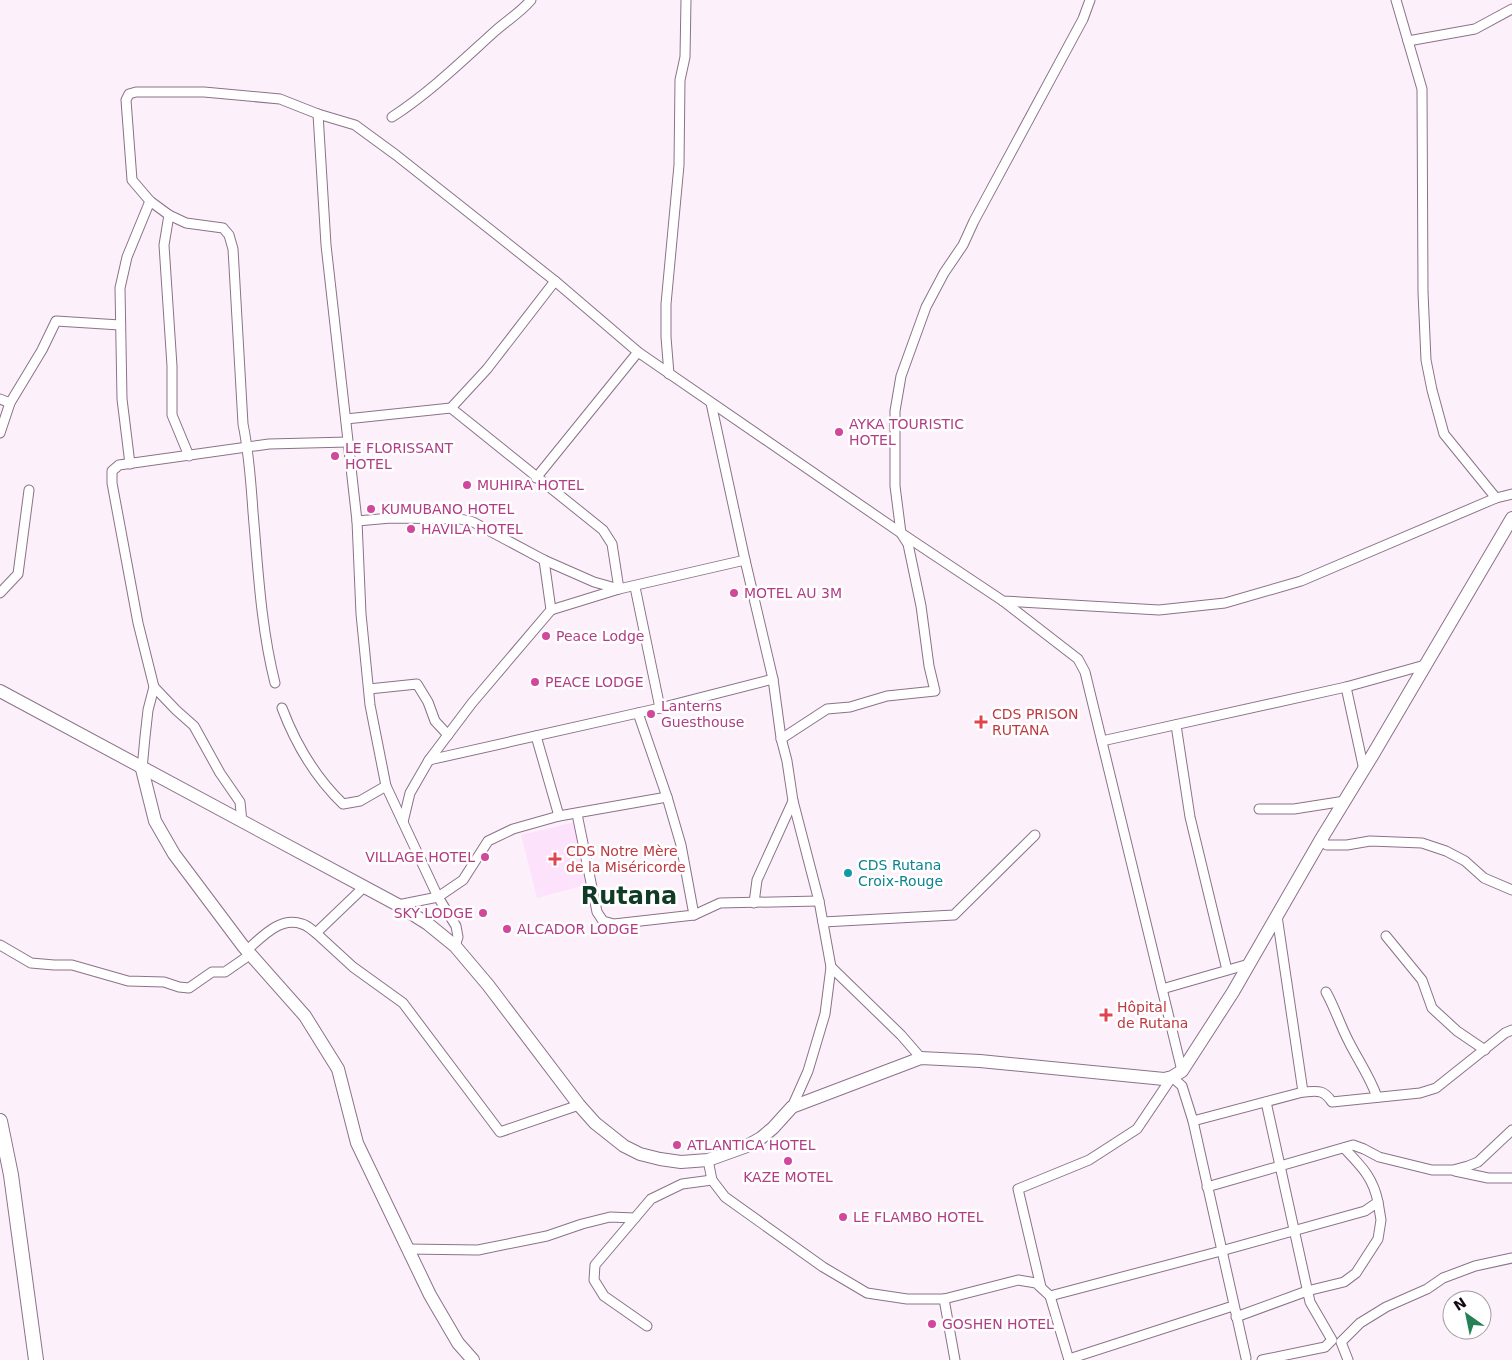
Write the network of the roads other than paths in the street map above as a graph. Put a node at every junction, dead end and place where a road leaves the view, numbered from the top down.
1 (531, 0) edge
2 (686, 0) edge
3 (1090, 0) edge
4 (1396, 0) edge
5 (1512, 9) edge
6 (1408, 41) junction
7 (318, 114) junction
8 (392, 117) dead end
9 (150, 201) junction
10 (168, 215) junction
11 (555, 281) junction
12 (120, 325) junction
13 (638, 352) junction
14 (669, 374) junction
15 (0, 399) edge
16 (10, 403) junction
17 (711, 404) junction
18 (451, 408) junction
19 (346, 419) junction
20 (0, 433) edge
21 (348, 442) junction
22 (248, 447) junction
23 (189, 456) junction
24 (130, 464) junction
25 (536, 478) junction
26 (29, 490) dead end
27 (1512, 494) edge
28 (1496, 498) junction
29 (1512, 518) edge
30 (357, 521) junction
31 (901, 534) junction
32 (544, 560) junction
33 (745, 560) junction
34 (635, 587) junction
35 (620, 589) junction
36 (0, 593) edge
37 (1003, 601) junction
38 (551, 610) junction
39 (1425, 665) junction
40 (773, 679) junction
41 (275, 683) dead end
42 (154, 687) junction
43 (1346, 687) junction
44 (369, 689) junction
45 (0, 691) edge
46 (282, 708) dead end
47 (660, 708) junction
48 (638, 713) junction
49 (1176, 725) junction
50 (448, 735) junction
51 (536, 736) junction
52 (781, 739) junction
53 (1102, 741) junction
54 (429, 760) junction
55 (142, 769) junction
56 (1364, 770) junction
57 (386, 786) junction
58 (667, 797) junction
59 (793, 801) junction
60 (1345, 801) junction
61 (1259, 809) dead end
62 (577, 814) junction
63 (559, 816) junction
64 (242, 822) junction
65 (402, 822) junction
66 (1034, 835) dead end
67 (1320, 842) junction
68 (364, 887) junction
69 (1512, 890) edge
70 (438, 896) junction
71 (819, 901) junction
72 (754, 903) junction
73 (398, 904) junction
74 (694, 915) junction
75 (1277, 915) junction
76 (823, 922) junction
77 (316, 932) junction
78 (1386, 936) dead end
79 (0, 945) edge
80 (455, 946) junction
81 (249, 952) junction
82 (1248, 964) junction
83 (831, 967) junction
84 (1227, 970) junction
85 (1162, 989) junction
86 (1326, 992) dead end
87 (1512, 1030) edge
88 (1485, 1050) junction
89 (921, 1058) junction
90 (1177, 1074) junction
91 (1303, 1092) junction
92 (1377, 1097) junction
93 (1266, 1102) junction
94 (579, 1105) junction
95 (792, 1106) junction
96 (0, 1121) edge
97 (1192, 1121) junction
98 (1512, 1130) edge
99 (1344, 1148) junction
100 (708, 1160) junction
101 (1281, 1166) junction
102 (1453, 1170) junction
103 (1512, 1178) edge
104 (712, 1180) junction
105 (1207, 1187) junction
106 (1378, 1202) junction
107 (635, 1218) junction
108 (1295, 1230) junction
109 (408, 1249) junction
110 (1221, 1251) junction
111 (1512, 1258) edge
112 (1041, 1287) junction
113 (1307, 1291) junction
114 (1050, 1296) junction
115 (944, 1299) junction
116 (1234, 1306) junction
117 (1236, 1317) junction
118 (647, 1326) dead end
119 (1069, 1359) edge
120 (1246, 1359) edge
121 (36, 1360) edge
122 (473, 1360) edge
123 (954, 1360) edge
124 (1262, 1360) edge
125 (1348, 1360) edge

1 - 8 street
2 - 14 street
3 - 31 street
4 - 6 street
5 - 6 street
6 - 28 street
7 - 9 street
7 - 11 street
7 - 19 street
9 - 10 street
9 - 12 street
10 - 22 street
10 - 23 street
11 - 13 street
11 - 18 street
12 - 16 street
12 - 24 street
13 - 14 street
13 - 25 street
14 - 17 street
15 - 16 street
16 - 20 street
17 - 31 street
17 - 33 street
18 - 19 street
18 - 25 street
19 - 21 street
21 - 22 street
21 - 30 street
22 - 23 street
22 - 41 street
23 - 24 street
24 - 42 street
25 - 35 street
26 - 36 street
27 - 28 street
28 - 37 street
29 - 39 main road
30 - 32 street
30 - 44 street
31 - 37 street
31 - 52 street
32 - 35 street
32 - 38 street
33 - 34 street
33 - 40 street
34 - 35 street
34 - 47 street
35 - 38 street
37 - 53 street
38 - 50 street
39 - 43 street
39 - 56 main road
40 - 47 street
40 - 52 street
42 - 55 street
42 - 64 street
43 - 49 street
43 - 56 street
44 - 50 street
44 - 57 street
45 - 55 main road
46 - 57 street
47 - 48 street
48 - 51 street
48 - 58 street
49 - 53 street
49 - 84 street
50 - 54 street
51 - 54 street
51 - 63 street
52 - 59 street
53 - 85 street
54 - 65 street
55 - 64 main road
55 - 81 main road
56 - 60 main road
57 - 65 street
58 - 62 street
58 - 74 street
59 - 71 street
59 - 72 street
60 - 61 street
60 - 67 main road
62 - 63 street
62 - 74 street
63 - 70 street
64 - 68 main road
65 - 70 street
66 - 76 street
67 - 69 street
67 - 75 main road
68 - 73 main road
68 - 77 street
70 - 73 street
70 - 80 street
71 - 72 street
71 - 76 street
72 - 74 street
73 - 80 main road
75 - 82 main road
75 - 91 street
76 - 83 street
77 - 81 street
77 - 94 street
78 - 88 street
79 - 81 street
80 - 94 main road
81 - 109 main road
82 - 84 street
82 - 90 main road
83 - 89 street
83 - 95 street
84 - 85 street
85 - 90 street
86 - 92 street
87 - 88 street
88 - 92 street
89 - 90 main road
89 - 95 main road
90 - 97 street
90 - 112 street
91 - 92 street
91 - 93 street
93 - 97 street
93 - 101 street
94 - 100 main road
95 - 100 main road
96 - 121 main road
97 - 105 street
98 - 102 street
99 - 101 street
99 - 102 street
99 - 106 street
100 - 104 street
101 - 105 street
101 - 108 street
102 - 103 street
104 - 107 street
104 - 115 street
105 - 110 street
106 - 108 street
106 - 113 street
107 - 109 street
107 - 118 street
108 - 110 street
108 - 113 street
109 - 122 main road
110 - 114 street
110 - 116 street
111 - 125 street
112 - 114 street
112 - 115 street
113 - 117 street
113 - 124 street
114 - 119 street
115 - 123 street
116 - 117 street
116 - 119 street
117 - 120 street

